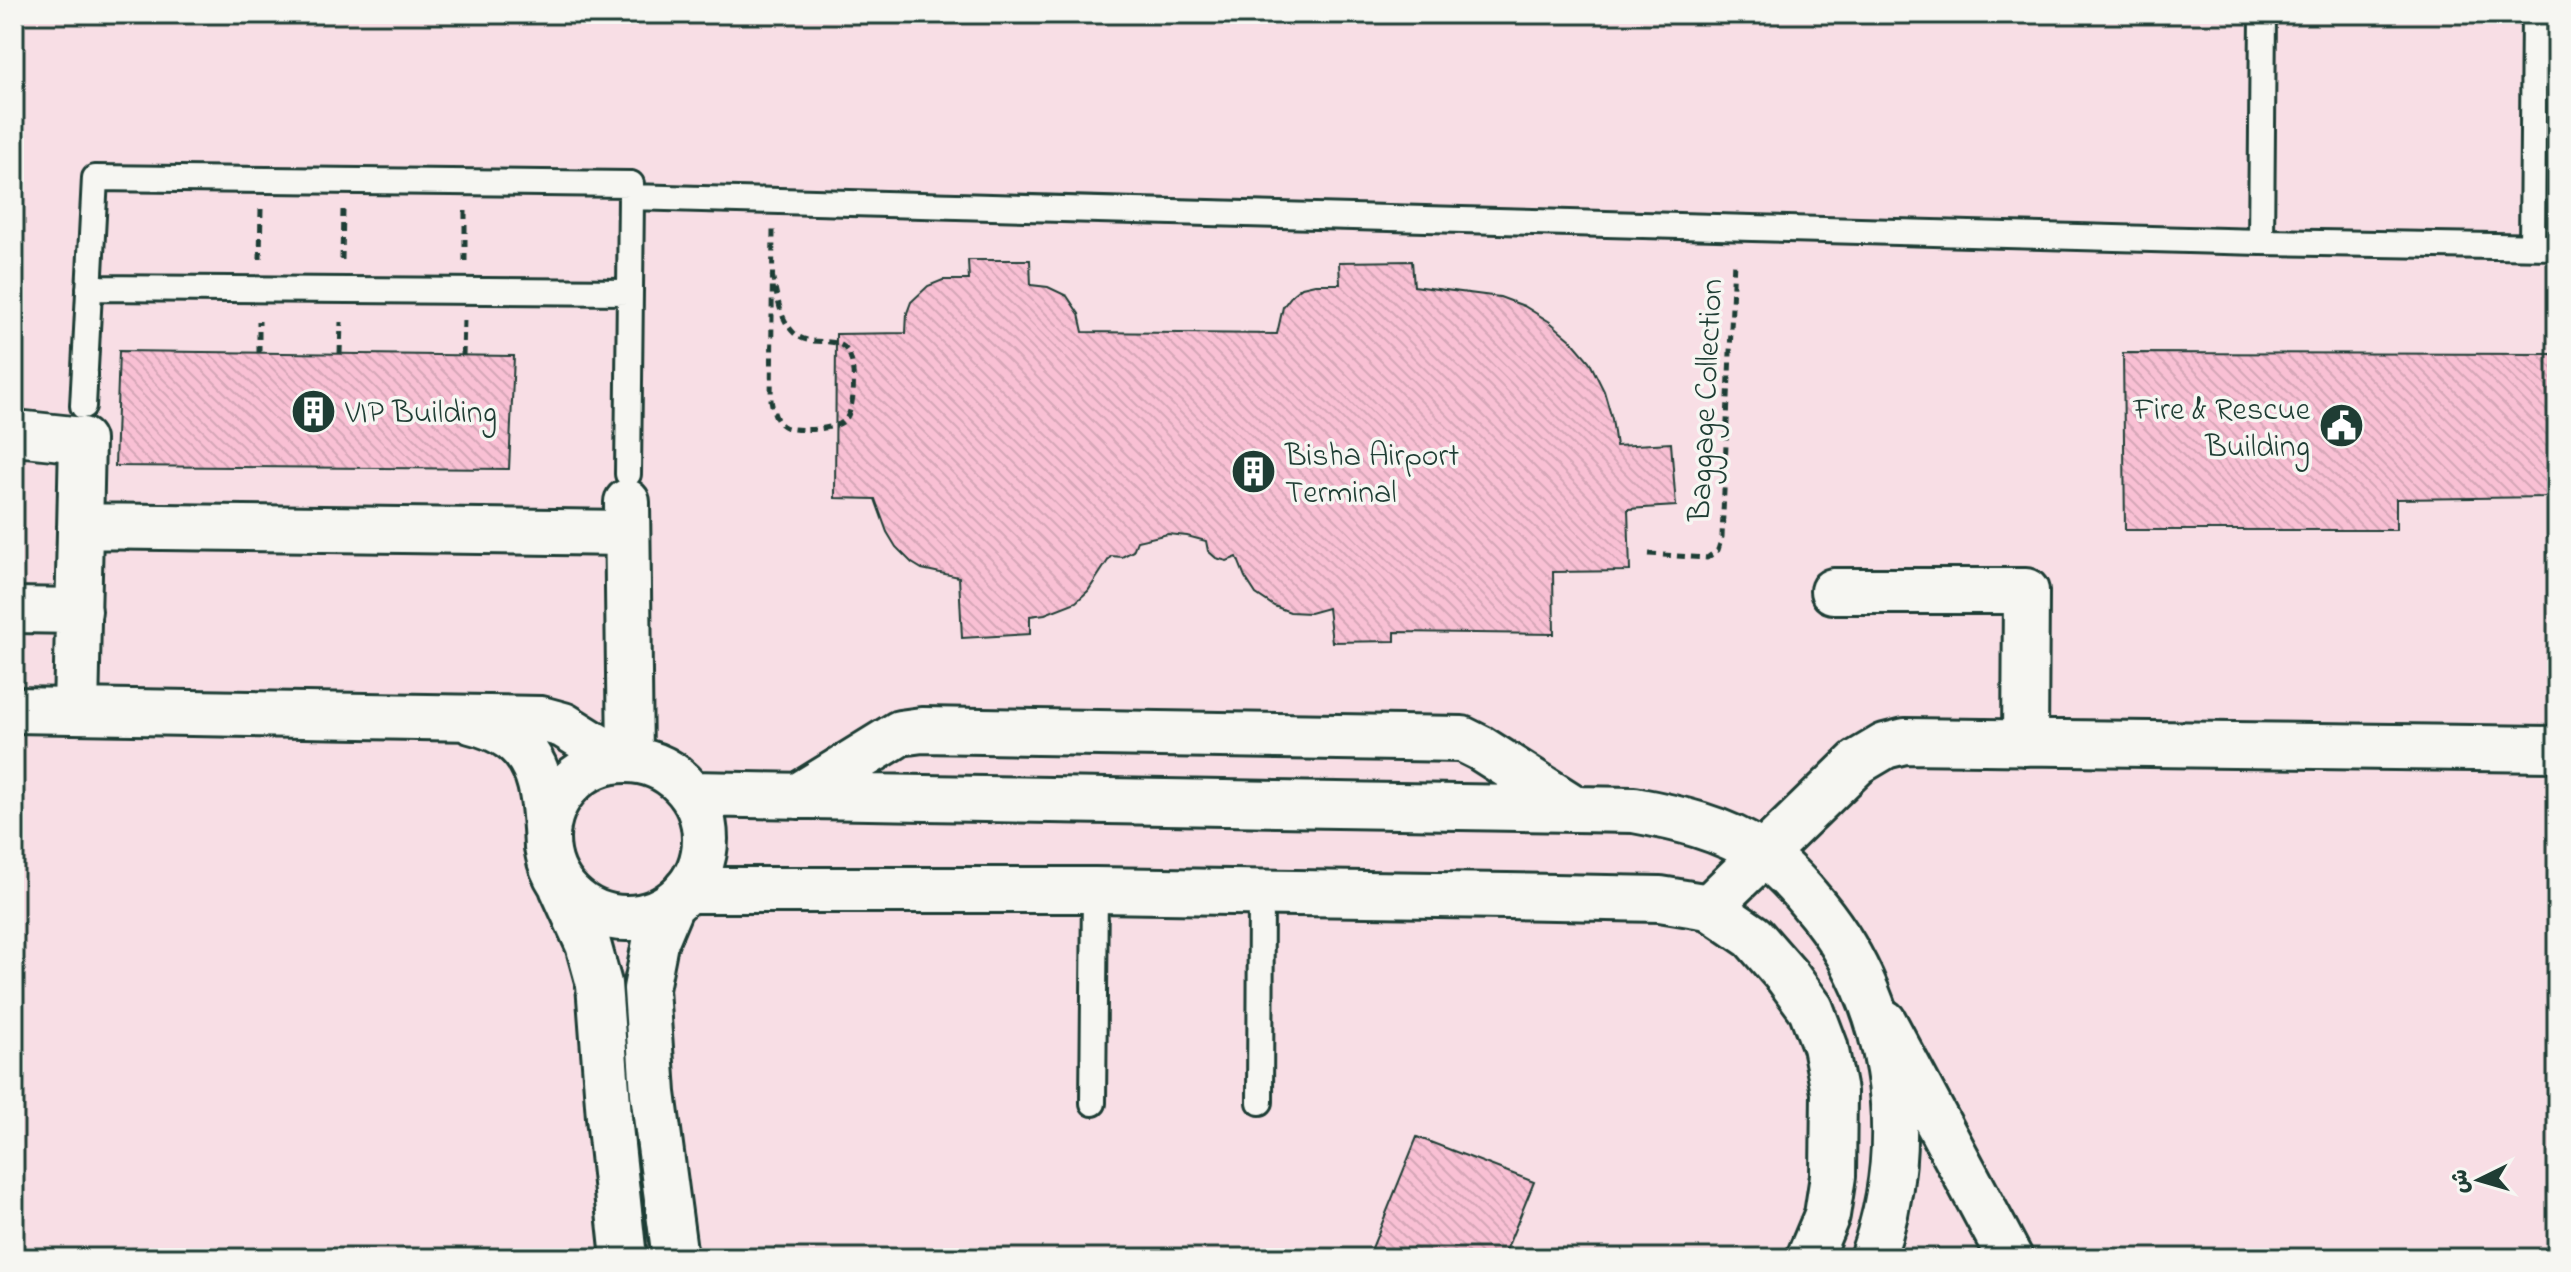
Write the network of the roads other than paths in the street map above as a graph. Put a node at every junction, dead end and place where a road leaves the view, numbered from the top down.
1 (2263, 14) edge
2 (2534, 14) edge
3 (631, 197) junction
4 (2261, 242) junction
5 (2532, 246) junction
6 (2557, 247) edge
7 (89, 288) junction
8 (630, 292) junction
9 (83, 406) dead end
10 (14, 435) edge
11 (627, 503) junction
12 (80, 526) junction
13 (1833, 591) dead end
14 (14, 610) edge
15 (79, 611) junction
16 (14, 710) edge
17 (76, 711) junction
18 (457, 718) junction
19 (2025, 743) junction
20 (2557, 749) edge
21 (625, 760) junction
22 (691, 794) junction
23 (798, 796) junction
24 (1576, 809) junction
25 (1762, 854) junction
26 (554, 866) junction
27 (1095, 890) junction
28 (1261, 892) junction
29 (679, 898) junction
30 (1709, 907) junction
31 (1871, 999) junction
32 (1260, 1102) dead end
33 (1093, 1103) dead end
34 (624, 1258) edge
35 (675, 1258) edge
36 (1809, 1258) edge
37 (1872, 1258) edge
38 (2010, 1258) edge

1 - 4 lane
2 - 5 lane
3 - 4 lane
3 - 7 lane
3 - 8 lane
4 - 5 lane
5 - 6 lane
7 - 8 lane
7 - 9 lane
8 - 11 lane
10 - 12 street
11 - 12 street
11 - 21 street
12 - 15 street
13 - 19 street
14 - 15 street
15 - 17 street
16 - 17 street
17 - 18 street
18 - 21 street
18 - 26 street
19 - 20 street
19 - 25 street
21 - 22 street
21 - 26 street
22 - 23 street
22 - 29 street
23 - 24 street
23 - 24 street
24 - 25 street
25 - 30 street
25 - 31 street
26 - 29 street
26 - 34 street
27 - 28 street
27 - 29 street
27 - 33 lane
28 - 30 street
28 - 32 lane
29 - 35 street
30 - 36 street
31 - 37 street
31 - 38 street

